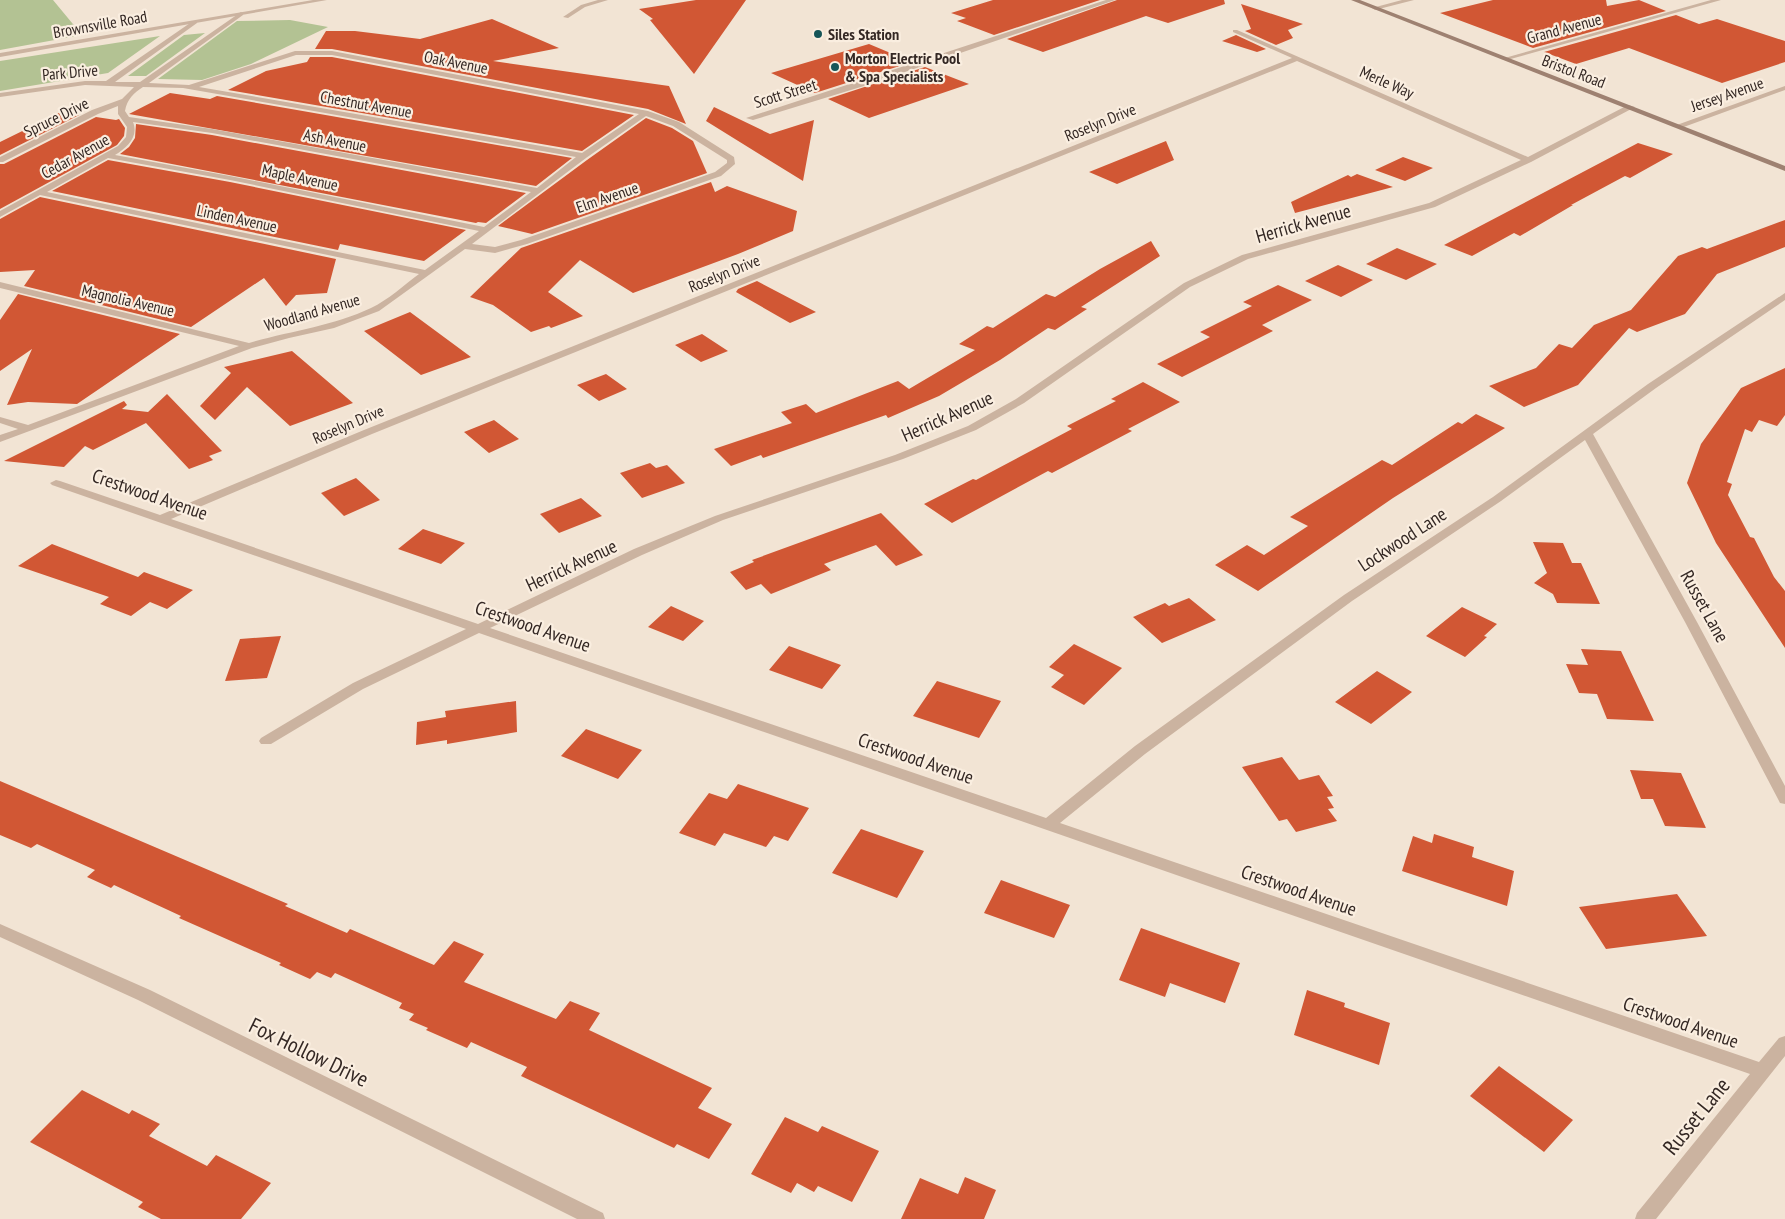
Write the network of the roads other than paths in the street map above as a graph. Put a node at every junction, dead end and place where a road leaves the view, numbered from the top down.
1 (324, 0) edge
2 (605, 0) edge
3 (1112, 0) edge
4 (1354, 0) edge
5 (1411, 0) edge
6 (1718, 0) edge
7 (589, 2) edge
8 (1375, 8) junction
9 (241, 14) junction
10 (566, 17) dead end
11 (195, 22) junction
12 (1235, 30) dead end
13 (0, 56) edge
14 (1299, 58) junction
15 (1505, 59) junction
16 (108, 83) junction
17 (144, 84) junction
18 (190, 87) junction
19 (1785, 88) edge
20 (0, 95) edge
21 (124, 101) junction
22 (1631, 108) junction
23 (646, 114) junction
24 (750, 118) dead end
25 (126, 119) junction
26 (1678, 126) junction
27 (714, 146) joint
28 (109, 156) junction
29 (583, 156) junction
30 (0, 160) edge
31 (1528, 160) junction
32 (1785, 169) edge
33 (538, 191) junction
34 (41, 192) junction
35 (0, 214) edge
36 (485, 230) junction
37 (463, 246) junction
38 (426, 274) junction
39 (0, 285) edge
40 (1785, 296) edge
41 (249, 346) junction
42 (0, 420) edge
43 (27, 428) junction
44 (1587, 434) junction
45 (0, 439) edge
46 (56, 483) dead end
47 (162, 519) junction
48 (478, 628) junction
49 (266, 741) dead end
50 (1785, 799) edge
51 (1047, 824) junction
52 (0, 930) edge
53 (1785, 1043) edge
54 (1762, 1071) junction
55 (596, 1219) edge
56 (1644, 1219) edge

1 - 9 street, Brownsville Road
2 - 7 street
3 - 24 street, Scott Street
4 - 8 main road, Bristol Road
5 - 8 street
6 - 15 street, Grand Avenue
7 - 10 street
8 - 15 main road, Bristol Road
9 - 11 street, Brownsville Road
9 - 17 street
11 - 13 street, Brownsville Road
11 - 16 street
12 - 14 street, Merle Way
14 - 31 street, Merle Way
14 - 47 street, Roselyn Drive
15 - 22 main road, Bristol Road
16 - 17 street, Park Drive
16 - 20 street, Park Drive
17 - 18 street, Chestnut Avenue
17 - 21 street
18 - 23 street, Oak Avenue
18 - 29 street, Chestnut Avenue
19 - 26 street, Jersey Avenue
21 - 25 street, Cedar Avenue
21 - 30 street, Spruce Drive
22 - 26 main road, Bristol Road
22 - 31 street, Herrick Avenue
23 - 27 street, Oak Avenue
23 - 29 street, Woodland Avenue
25 - 28 street, Cedar Avenue
25 - 33 street, Ash Avenue
26 - 32 main road, Bristol Road
27 - 37 street, Elm Avenue
28 - 34 street, Cedar Avenue
28 - 36 street, Maple Avenue
29 - 33 street, Woodland Avenue
31 - 48 street, Herrick Avenue
33 - 36 street, Woodland Avenue
34 - 35 street, Cedar Avenue
34 - 38 street, Linden Avenue
36 - 37 street, Woodland Avenue
37 - 38 street, Woodland Avenue
38 - 41 street, Woodland Avenue
39 - 41 street, Magnolia Avenue
40 - 44 street, Lockwood Lane
41 - 43 street, Woodland Avenue
42 - 43 street
43 - 45 street, Woodland Avenue
44 - 50 street, Russet Lane
44 - 51 street, Lockwood Lane
46 - 47 street, Crestwood Avenue
47 - 48 street, Crestwood Avenue
48 - 49 street, Herrick Avenue
48 - 51 street, Crestwood Avenue
51 - 54 street, Crestwood Avenue
52 - 55 street, Fox Hollow Drive
53 - 54 street, Russet Lane
54 - 56 street, Russet Lane

